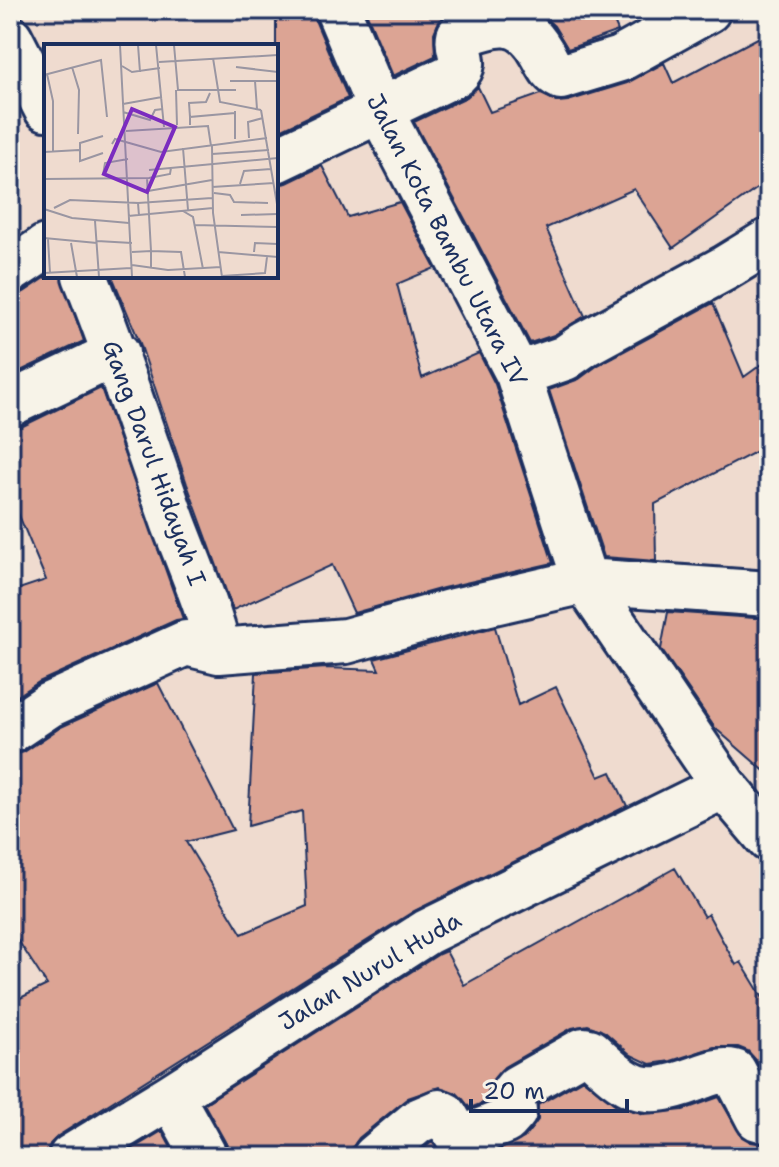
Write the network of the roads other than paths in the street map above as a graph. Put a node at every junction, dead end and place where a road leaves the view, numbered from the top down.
1 (338, 10) edge
2 (708, 10) edge
3 (10, 38) edge
4 (44, 104) edge
5 (381, 112) junction
6 (278, 159) edge
7 (769, 241) edge
8 (44, 248) edge
9 (10, 271) edge
10 (86, 278) edge
11 (117, 353) junction
12 (518, 374) junction
13 (10, 404) edge
14 (585, 581) junction
15 (769, 594) edge
16 (219, 651) junction
17 (10, 731) edge
18 (724, 786) junction
19 (769, 839) edge
20 (171, 1096) junction
21 (769, 1121) edge
22 (71, 1157) edge
23 (205, 1157) edge
24 (375, 1157) edge

1 - 5 street, Jalan Kota Bambu Utara IV
2 - 5 street
3 - 4 street
5 - 6 street
5 - 12 street, Jalan Kota Bambu Utara IV
7 - 12 street
8 - 9 street
10 - 11 street, Gang Darul Hidayah I
11 - 13 street
11 - 16 street, Gang Darul Hidayah I
12 - 14 street, Jalan Kota Bambu Utara IV
14 - 15 street
14 - 16 street
14 - 18 street, Jalan Kota Bambu Utara IV
16 - 17 street
18 - 19 street, Jalan Kota Bambu Utara IV
18 - 20 street, Jalan Nurul Huda
20 - 22 street, Jalan Nurul Huda
20 - 23 street
21 - 24 street

